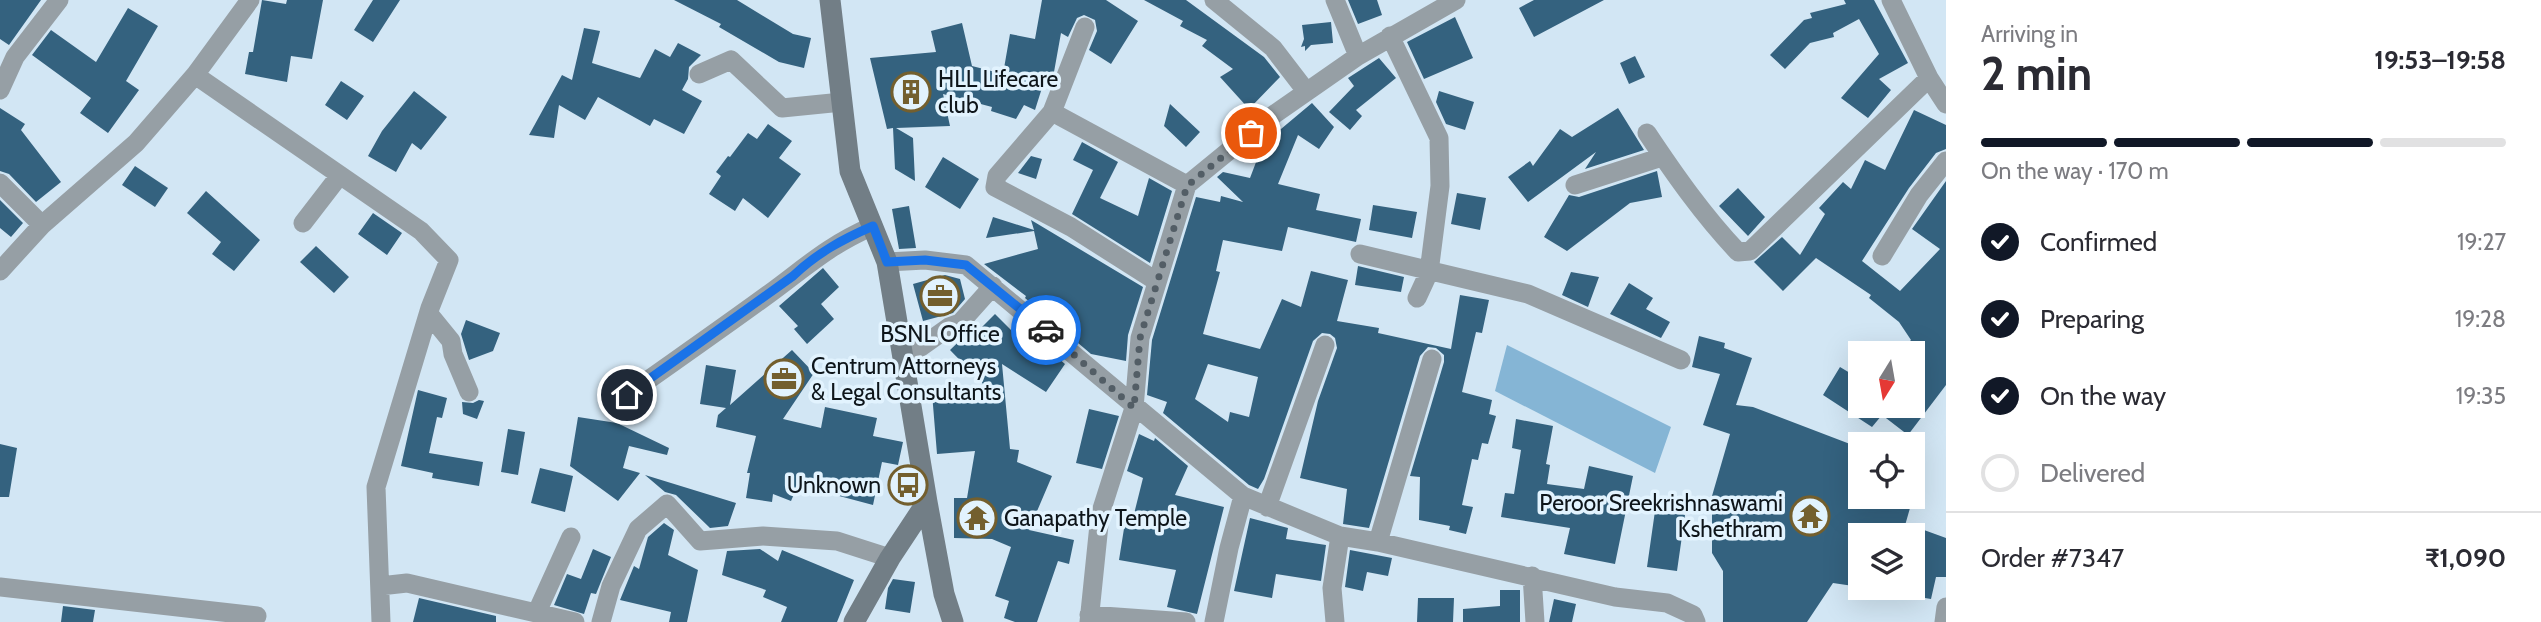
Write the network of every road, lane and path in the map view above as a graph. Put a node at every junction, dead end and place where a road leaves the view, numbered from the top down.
1 (59, 0) edge
2 (250, 0) edge
3 (830, 0) edge
4 (1214, 0) edge
5 (1335, 0) edge
6 (1456, 0) edge
7 (1891, 0) edge
8 (1085, 27) dead end
9 (1391, 36) junction
10 (1358, 55) junction
11 (699, 74) dead end
12 (195, 75) junction
13 (1929, 78) junction
14 (0, 90) edge
15 (1306, 91) junction
16 (842, 102) junction
17 (1946, 104) edge
18 (1052, 111) junction
19 (1647, 133) dead end
20 (1662, 157) junction
21 (1946, 161) edge
22 (340, 175) junction
23 (0, 183) edge
24 (1575, 185) dead end
25 (1187, 186) junction
26 (303, 223) dead end
27 (42, 225) junction
28 (873, 226) junction
29 (1360, 254) dead end
30 (1882, 256) dead end
31 (887, 262) junction
32 (0, 271) edge
33 (1429, 272) junction
34 (1156, 281) junction
35 (993, 286) junction
36 (1418, 298) dead end
37 (429, 314) junction
38 (1325, 345) dead end
39 (904, 359) junction
40 (1432, 359) dead end
41 (1681, 360) dead end
42 (469, 392) dead end
43 (627, 395) dead end
44 (1134, 408) junction
45 (1243, 496) junction
46 (927, 502) junction
47 (1267, 507) junction
48 (1340, 536) junction
49 (571, 537) dead end
50 (1378, 542) junction
51 (890, 558) junction
52 (1532, 576) junction
53 (380, 586) junction
54 (0, 587) edge
55 (1946, 607) edge
56 (537, 612) junction
57 (257, 616) dead end
58 (1089, 618) edge
59 (381, 622) edge
60 (575, 622) edge
61 (601, 622) edge
62 (854, 622) edge
63 (953, 622) edge
64 (1186, 622) edge
65 (1214, 622) edge
66 (1335, 622) edge
67 (1535, 622) edge
68 (1696, 622) edge
69 (1944, 622) edge

1 - 14 street
2 - 12 street
3 - 16 street
4 - 15 street
5 - 10 street
6 - 9 street
7 - 13 street
8 - 18 street
9 - 10 street
9 - 33 street
10 - 15 street
11 - 16 street
12 - 22 street
12 - 27 street
13 - 17 street
13 - 20 street
15 - 25 street
16 - 28 street
18 - 25 street
18 - 34 street
19 - 20 street
20 - 24 street
21 - 30 street
22 - 26 street
22 - 37 street
23 - 27 street
25 - 34 street
27 - 32 street
28 - 31 street
28 - 43 street
29 - 33 street
31 - 35 street
31 - 39 street
33 - 36 street
33 - 41 street
34 - 44 street
35 - 39 street
35 - 44 street
37 - 42 street
37 - 53 street
38 - 47 street
39 - 46 street
40 - 50 street
44 - 45 street
44 - 58 street
45 - 47 street
45 - 65 street
46 - 51 street
46 - 63 street
47 - 48 street
48 - 50 street
48 - 66 street
49 - 56 street
50 - 52 street
51 - 61 street
51 - 62 street
52 - 67 street
52 - 68 street
53 - 56 street
53 - 59 street
54 - 57 street
55 - 69 street
56 - 60 street
58 - 64 street

